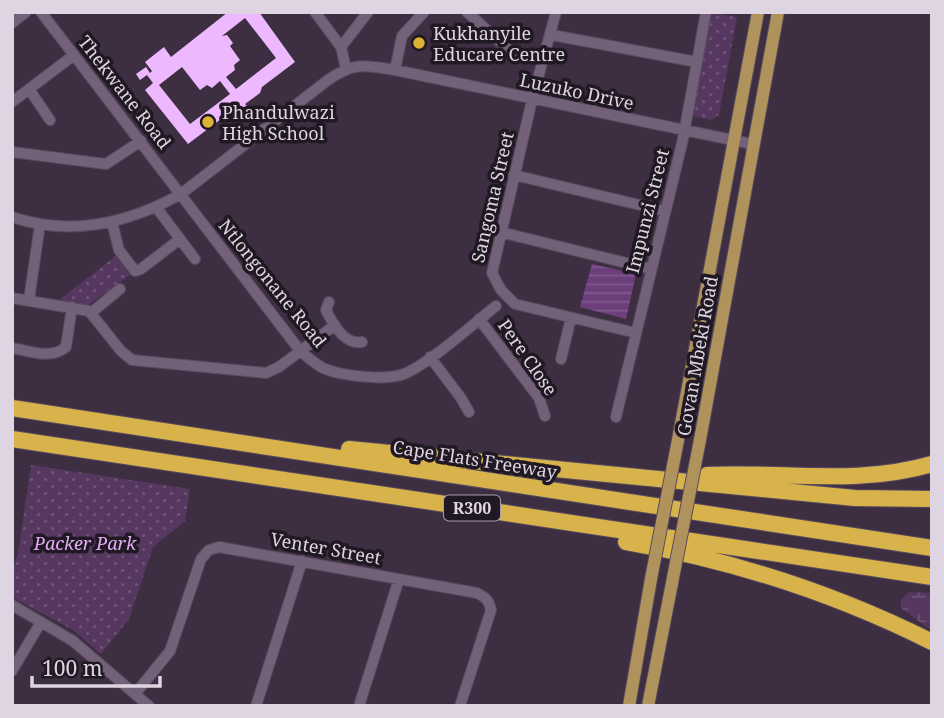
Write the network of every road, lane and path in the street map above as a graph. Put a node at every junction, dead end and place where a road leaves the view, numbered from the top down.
1 (26, 12) edge
2 (41, 12) edge
3 (315, 12) edge
4 (368, 12) edge
5 (424, 12) edge
6 (467, 12) edge
7 (556, 12) edge
8 (706, 12) edge
9 (758, 12) edge
10 (778, 12) edge
11 (12, 23) edge
12 (552, 35) junction
13 (341, 47) junction
14 (74, 55) junction
15 (544, 59) junction
16 (697, 62) junction
17 (346, 69) junction
18 (395, 70) junction
19 (29, 89) junction
20 (532, 100) junction
21 (12, 102) edge
22 (50, 120) dead end
23 (684, 131) junction
24 (733, 140) junction
25 (141, 141) junction
26 (752, 144) junction
27 (12, 152) edge
28 (514, 175) junction
29 (181, 194) junction
30 (156, 207) junction
31 (665, 211) junction
32 (12, 217) edge
33 (112, 222) junction
34 (40, 224) junction
35 (500, 232) junction
36 (180, 239) junction
37 (195, 259) dead end
38 (651, 269) junction
39 (120, 289) dead end
40 (12, 298) edge
41 (29, 300) junction
42 (329, 302) dead end
43 (496, 306) dead end
44 (72, 307) junction
45 (92, 312) junction
46 (571, 318) junction
47 (479, 319) junction
48 (335, 325) junction
49 (636, 333) junction
50 (362, 342) dead end
51 (12, 348) edge
52 (301, 352) junction
53 (430, 357) junction
54 (561, 359) dead end
55 (12, 408) edge
56 (469, 412) dead end
57 (545, 416) dead end
58 (615, 417) dead end
59 (12, 439) edge
60 (233, 441) junction
61 (932, 464) edge
62 (645, 478) junction
63 (408, 499) junction
64 (932, 499) edge
65 (932, 548) edge
66 (302, 561) junction
67 (932, 578) edge
68 (399, 579) junction
69 (12, 605) edge
70 (41, 622) junction
71 (932, 642) edge
72 (12, 671) edge
73 (135, 694) junction
74 (149, 706) edge
75 (256, 706) edge
76 (359, 706) edge
77 (460, 706) edge
78 (629, 706) edge
79 (648, 706) edge

1 - 11 street
2 - 14 street, Thekwane Road
3 - 13 street
4 - 13 street
5 - 18 street
6 - 15 street
7 - 12 street, Sangoma Street
8 - 16 street, Impunzi Street
9 - 24 main road, Govan Mbeki Road
10 - 26 main road, Govan Mbeki Road
12 - 15 street, Sangoma Street
12 - 16 street
13 - 17 street
14 - 19 street
14 - 25 street, Thekwane Road
15 - 20 street, Sangoma Street
16 - 23 street, Impunzi Street
17 - 18 street, Luzuko Drive
17 - 29 street
18 - 20 street, Luzuko Drive
19 - 21 street
19 - 22 street
20 - 23 street, Luzuko Drive
20 - 28 street, Sangoma Street
23 - 24 street, Luzuko Drive
23 - 31 street, Impunzi Street
24 - 26 street, Luzuko Drive
24 - 78 main road, Govan Mbeki Road, bridge
25 - 27 street
25 - 29 street, Thekwane Road
26 - 79 main road, Govan Mbeki Road, bridge
28 - 31 street
28 - 35 street, Sangoma Street
29 - 30 street
29 - 52 street, Ntlongonane Road
30 - 33 street
30 - 36 street
31 - 38 street, Impunzi Street
32 - 34 street
33 - 34 street
33 - 36 street
34 - 41 street
35 - 38 street
35 - 46 street, Sangoma Street
36 - 37 street
38 - 49 street, Impunzi Street
39 - 45 street
40 - 41 street
41 - 44 street
42 - 48 street
43 - 47 street, Ntlongonane Road
44 - 45 street
44 - 51 street
45 - 52 street
46 - 49 street, Sangoma Street
46 - 54 street
47 - 53 street, Ntlongonane Road
47 - 57 street, Pere Close
48 - 50 street
48 - 52 street
49 - 58 street, Impunzi Street
52 - 53 street, Ntlongonane Road
53 - 56 street
55 - 60 highway, Cape Flats Freeway / R300
59 - 63 highway, R300
60 - 62 highway
60 - 65 highway, Cape Flats Freeway / R300
61 - 62 highway
62 - 64 highway
63 - 67 highway, R300
63 - 71 highway
66 - 68 street, Venter Street
66 - 73 street, Venter Street
66 - 75 street
68 - 76 street
68 - 77 street, Venter Street
69 - 70 street
70 - 72 street
70 - 73 street
73 - 74 street

